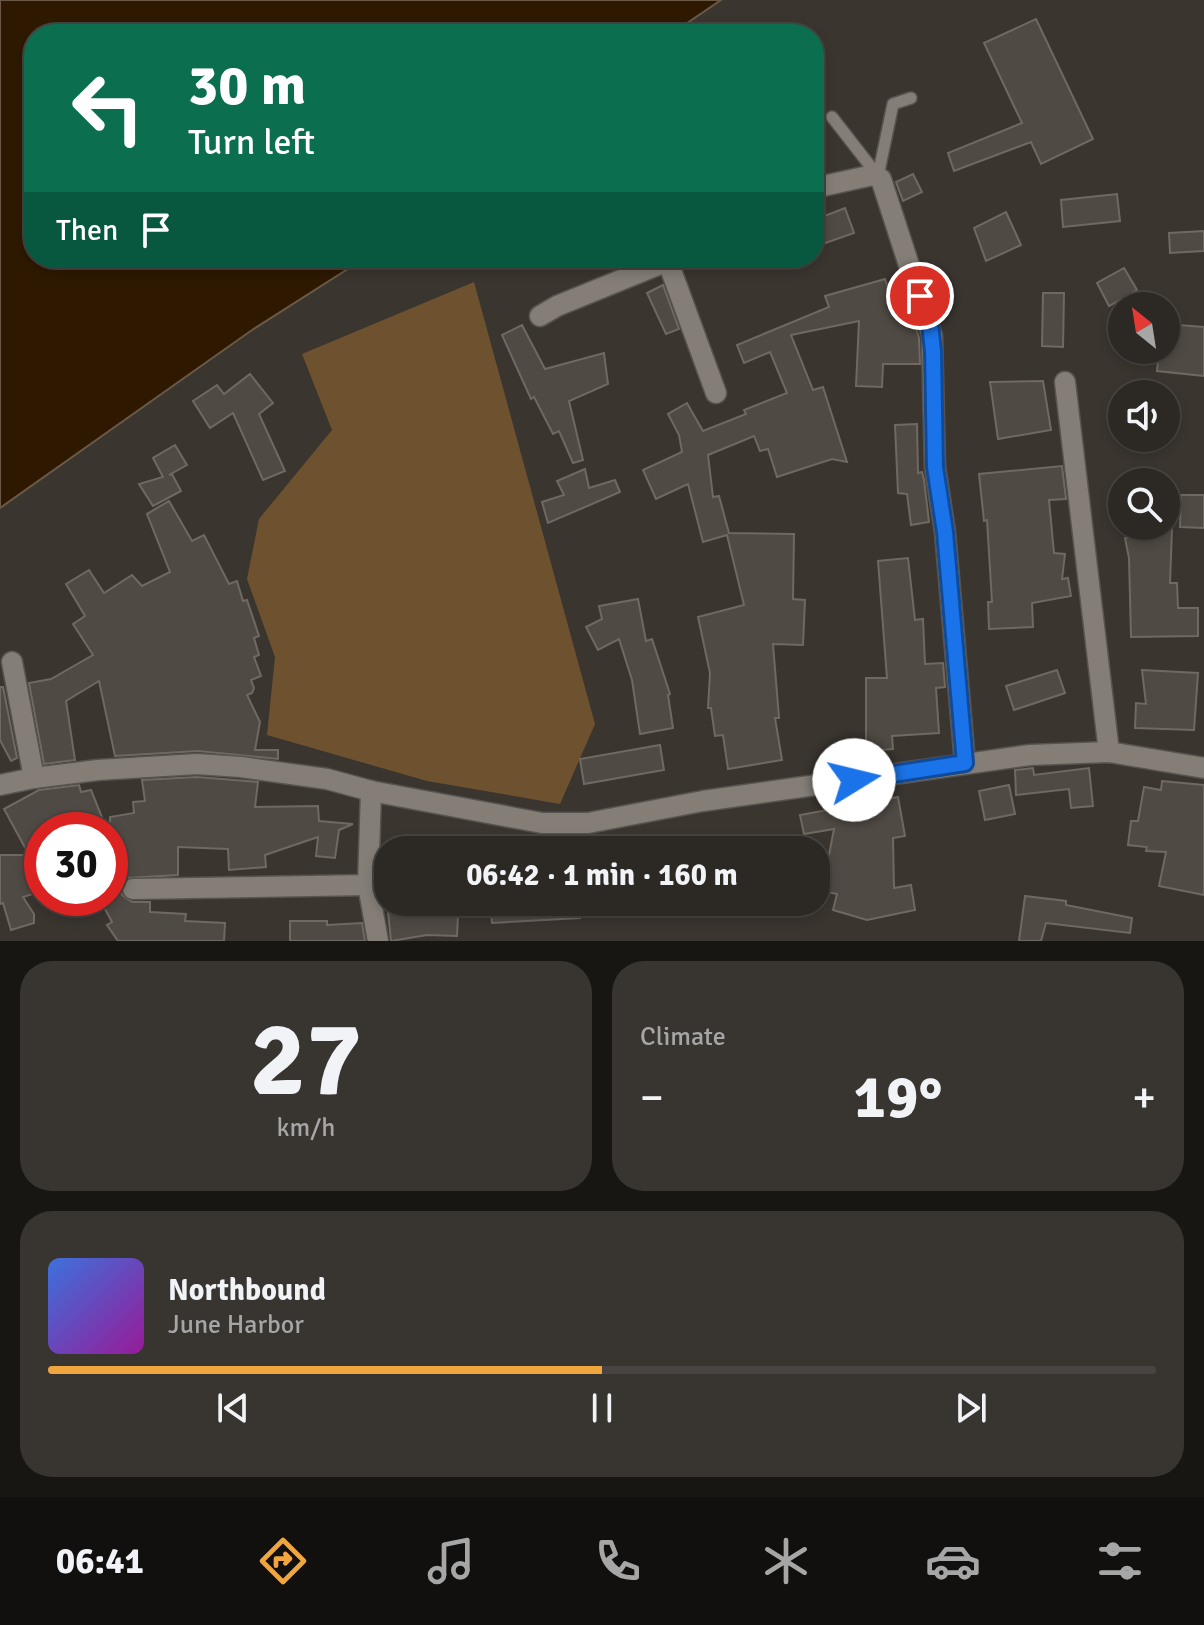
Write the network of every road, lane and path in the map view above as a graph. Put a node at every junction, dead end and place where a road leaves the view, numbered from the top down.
1 (911, 98) dead end
2 (832, 117) dead end
3 (878, 176) junction
4 (824, 186) edge
5 (652, 268) edge
6 (675, 268) edge
7 (540, 316) dead end
8 (1065, 382) dead end
9 (716, 393) dead end
10 (12, 662) dead end
11 (1109, 752) junction
12 (965, 763) junction
13 (1204, 768) edge
14 (34, 778) junction
15 (0, 785) edge
16 (371, 791) junction
17 (368, 885) junction
18 (133, 889) dead end
19 (378, 941) edge

1 - 3 lane
2 - 3 lane
3 - 4 street
3 - 12 street
5 - 7 street
6 - 9 street
8 - 11 street
10 - 14 street
11 - 12 street
11 - 13 street
12 - 16 street
14 - 15 street
14 - 16 street
16 - 17 street
17 - 18 street
17 - 19 street

